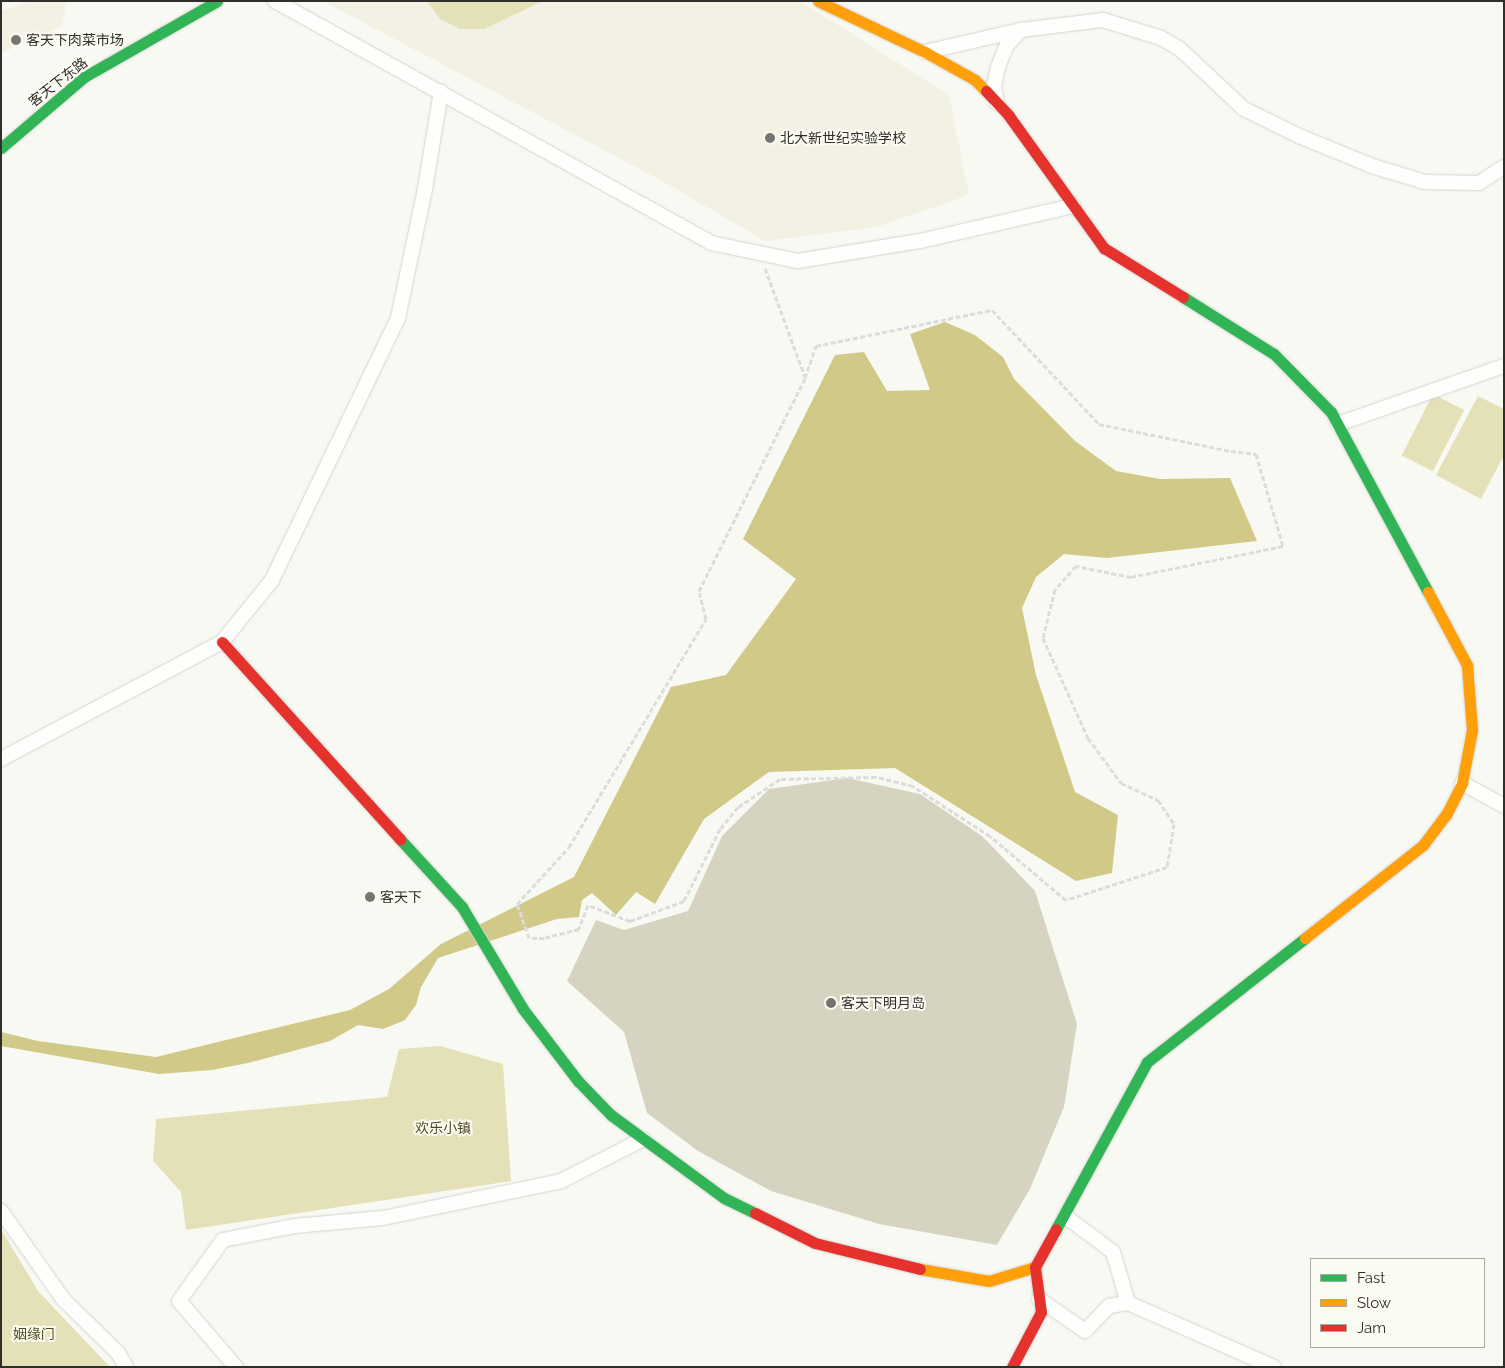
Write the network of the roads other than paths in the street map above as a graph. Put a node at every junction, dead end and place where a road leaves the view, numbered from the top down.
1 (217, 1) edge
2 (275, 1) edge
3 (818, 1) edge
4 (1021, 30) junction
5 (925, 52) junction
6 (441, 91) junction
7 (997, 103) junction
8 (1, 148) edge
9 (1504, 167) edge
10 (1504, 179) edge
11 (1478, 183) junction
12 (1073, 206) junction
13 (1504, 366) edge
14 (1338, 424) junction
15 (222, 642) junction
16 (1, 759) edge
17 (1462, 783) junction
18 (1504, 806) edge
19 (643, 1139) junction
20 (1, 1211) edge
21 (1065, 1216) junction
22 (1035, 1267) junction
23 (1039, 1299) junction
24 (1128, 1303) junction
25 (126, 1367) edge
26 (236, 1367) edge
27 (1012, 1367) edge
28 (1274, 1367) edge

1 - 8 street, 客天下东路
2 - 6 street
3 - 5 street
4 - 5 street
4 - 7 street
4 - 11 street
5 - 7 street
6 - 12 street
6 - 15 street
7 - 12 street
9 - 11 street
10 - 11 street
12 - 14 street
13 - 14 street
14 - 17 street
15 - 16 street
15 - 19 street
17 - 18 street
17 - 21 street
19 - 22 street
19 - 26 street
20 - 25 street
21 - 22 street
21 - 24 street
22 - 23 street
23 - 24 street
23 - 27 street
24 - 28 street

